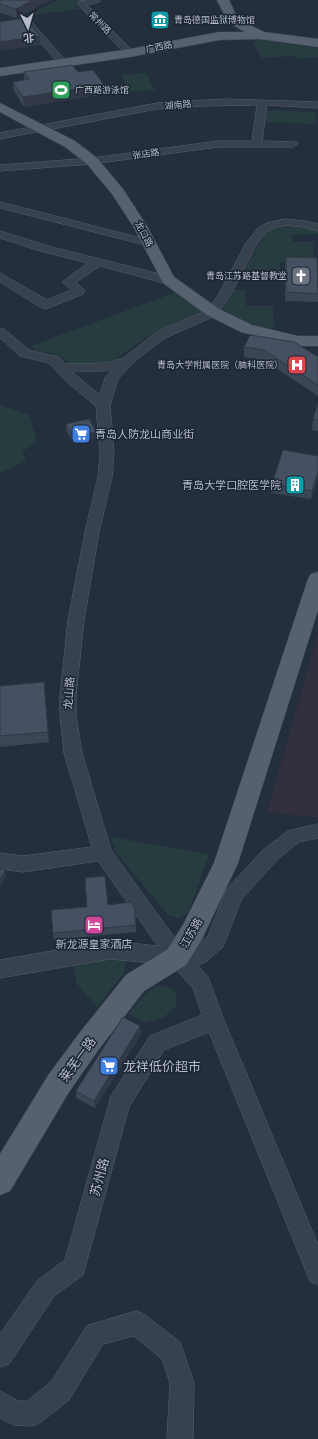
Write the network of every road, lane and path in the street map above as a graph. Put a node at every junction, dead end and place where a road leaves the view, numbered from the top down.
1 (96, 0) edge
2 (223, 0) edge
3 (27, 22) edge
4 (260, 35) junction
5 (318, 43) edge
6 (130, 53) junction
7 (63, 63) junction
8 (0, 72) edge
9 (262, 102) junction
10 (318, 104) edge
11 (0, 107) edge
12 (40, 130) junction
13 (0, 136) edge
14 (257, 143) junction
15 (293, 144) dead end
16 (92, 161) junction
17 (0, 168) edge
18 (0, 205) edge
19 (318, 228) edge
20 (0, 234) edge
21 (149, 243) junction
22 (98, 262) junction
23 (0, 277) edge
24 (168, 280) junction
25 (213, 312) junction
26 (0, 332) edge
27 (298, 341) junction
28 (318, 341) edge
29 (318, 352) edge
30 (126, 361) junction
31 (61, 368) junction
32 (103, 405) junction
33 (318, 579) edge
34 (318, 831) edge
35 (103, 853) junction
36 (0, 861) edge
37 (177, 957) junction
38 (0, 969) edge
39 (214, 1020) junction
40 (0, 1181) edge
41 (318, 1273) edge
42 (0, 1355) edge
43 (0, 1403) edge
44 (180, 1439) edge

1 - 6 street, 常州路
2 - 4 main road
3 - 7 street
4 - 5 main road, 广西路
4 - 6 main road, 广西路
6 - 7 main road, 广西路
7 - 8 main road, 广西路
9 - 10 street, 湖南路
9 - 12 street, 湖南路
9 - 14 street
11 - 12 main road, 龙口路
12 - 13 street, 湖南路
12 - 16 main road, 龙口路
14 - 15 street, 张店路
14 - 16 street, 张店路
16 - 17 street, 张店路
16 - 21 main road, 龙口路
18 - 21 street
19 - 25 street
20 - 22 street
21 - 24 main road, 龙口路
22 - 23 street
22 - 24 street
24 - 25 main road, 龙口路
25 - 27 main road, 龙口路
25 - 30 street, 龙山路
26 - 31 street
27 - 28 main road, 龙口路
27 - 29 main road, 龙口路
30 - 31 street
30 - 32 street, 龙山路
31 - 32 street
32 - 35 street, 龙山路
33 - 37 main road, 江苏路
34 - 37 street
35 - 36 street
35 - 37 street, 龙山路
37 - 38 street
37 - 39 street, 江苏路
37 - 40 main road, 莱芜一路
39 - 41 street, 江苏路
39 - 42 street, 苏州路
43 - 44 street

